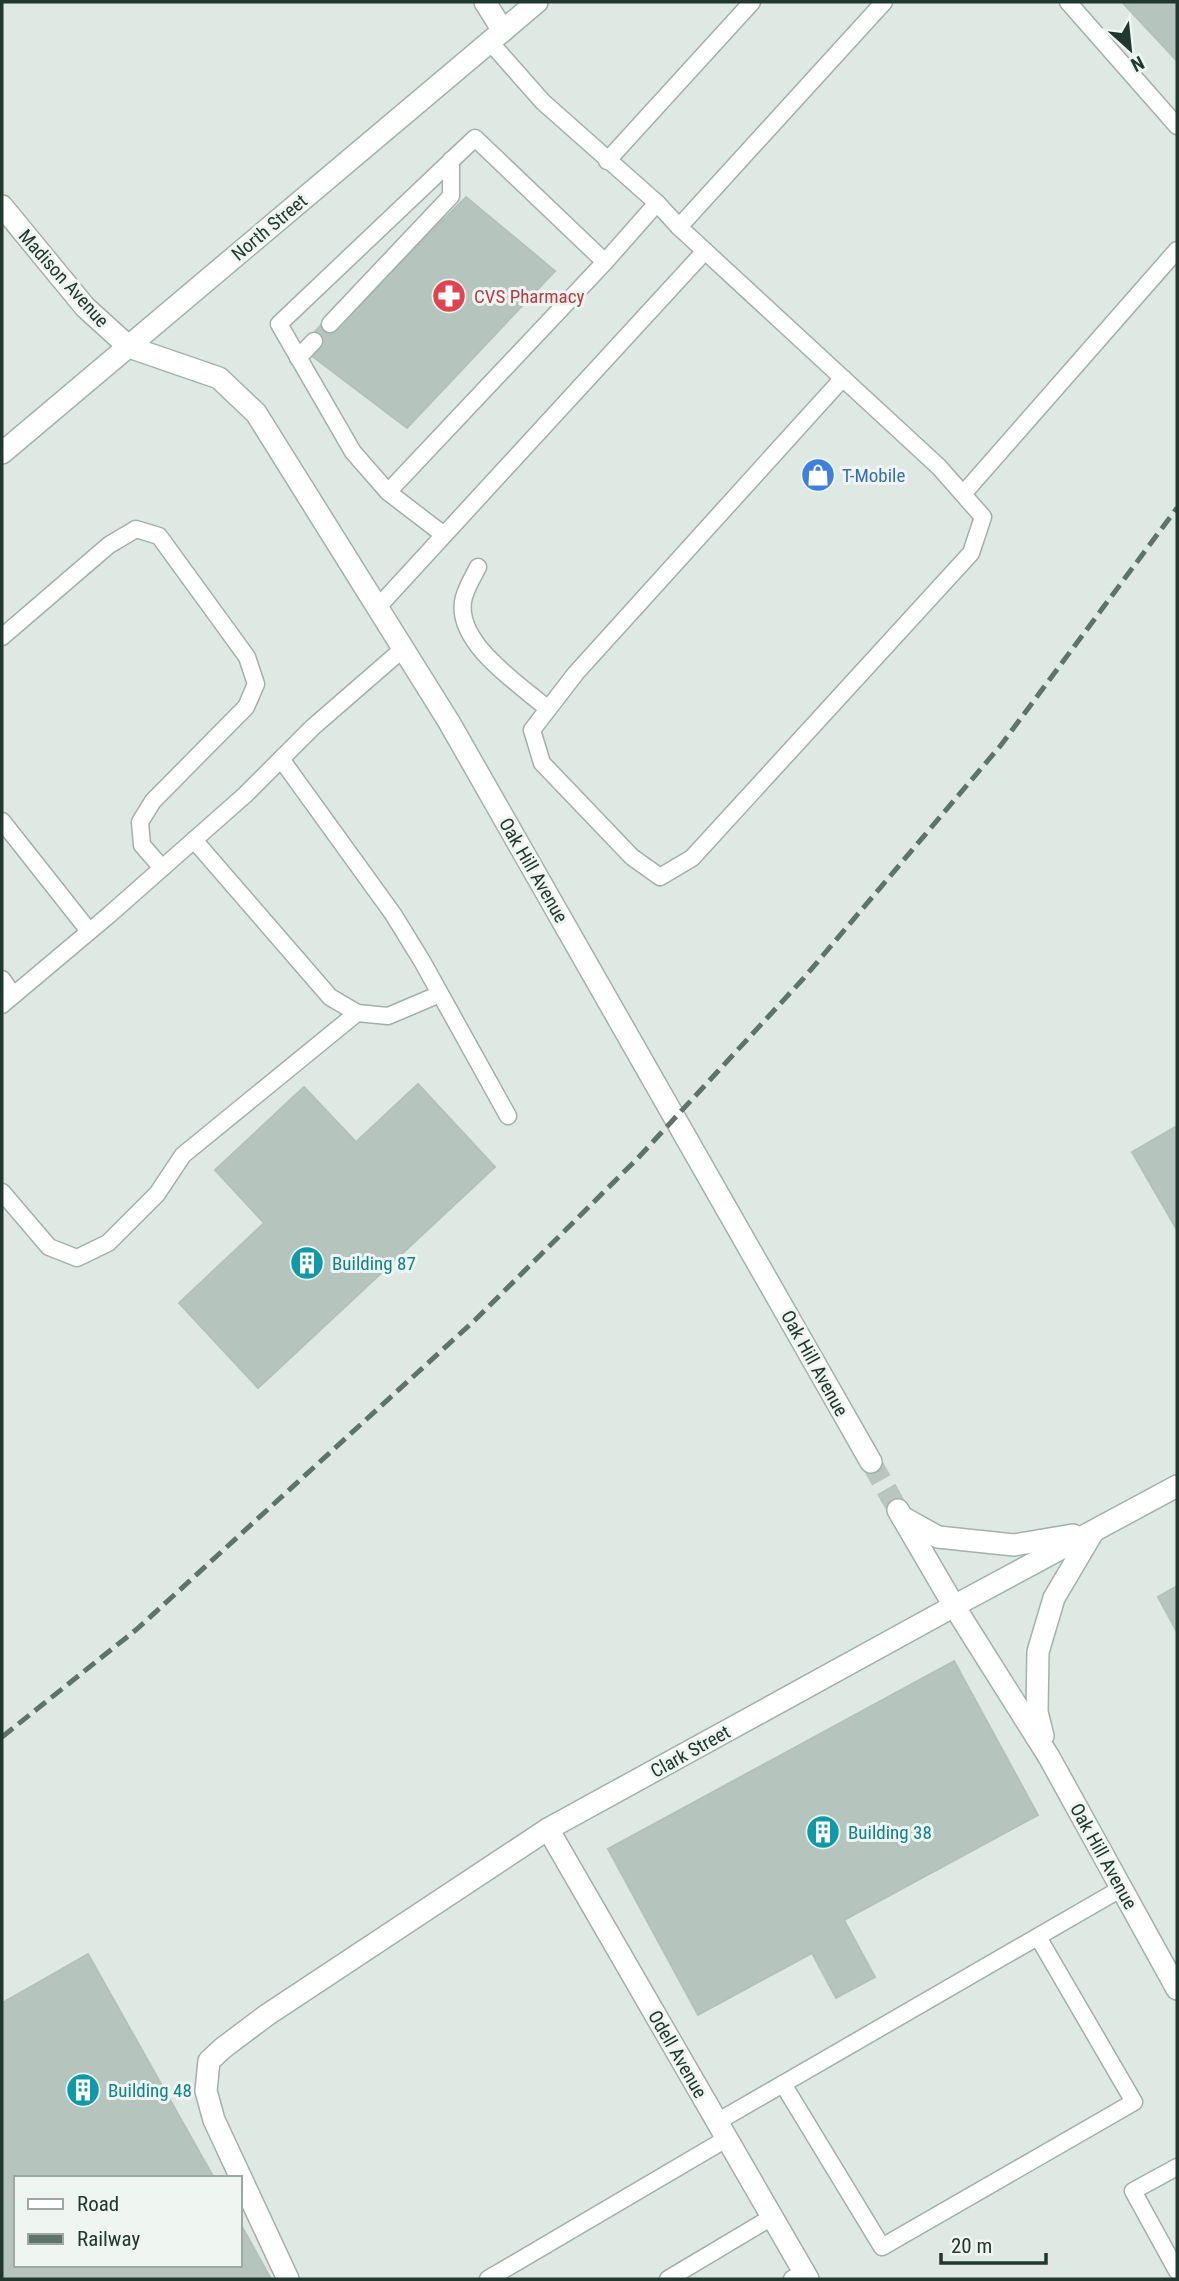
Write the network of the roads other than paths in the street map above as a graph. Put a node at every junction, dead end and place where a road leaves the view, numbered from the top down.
1 (485, 2) edge
2 (537, 2) edge
3 (752, 2) edge
4 (884, 2) edge
5 (1068, 2) edge
6 (496, 36) junction
7 (1177, 126) edge
8 (451, 160) junction
9 (607, 161) junction
10 (657, 203) junction
11 (2, 206) edge
12 (679, 227) junction
13 (1177, 250) edge
14 (705, 251) junction
15 (605, 262) junction
16 (330, 324) dead end
17 (314, 341) dead end
18 (129, 347) junction
19 (298, 358) junction
20 (843, 378) junction
21 (2, 453) edge
22 (388, 492) junction
23 (963, 495) junction
24 (444, 535) junction
25 (478, 567) dead end
26 (378, 607) junction
27 (2, 637) edge
28 (404, 648) junction
29 (548, 709) junction
30 (281, 759) junction
31 (2, 821) edge
32 (194, 840) junction
33 (162, 868) junction
34 (89, 931) junction
35 (2, 979) edge
36 (440, 993) junction
37 (8, 1000) edge
38 (357, 1013) junction
39 (508, 1116) dead end
40 (2, 1192) edge
41 (871, 1462) tunnel mouth
42 (1177, 1486) edge
43 (1093, 1532) junction
44 (954, 1606) junction
45 (1049, 1757) junction
46 (548, 1829) junction
47 (1122, 1888) junction
48 (1038, 1937) junction
49 (1177, 1989) edge
50 (783, 2084) junction
51 (722, 2130) junction
52 (1177, 2166) edge
53 (240, 2176) edge
54 (242, 2180) edge
55 (772, 2217) junction
56 (1177, 2271) edge
57 (801, 2277) edge
58 (288, 2279) edge
59 (488, 2279) edge
60 (668, 2279) edge

1 - 6 street
2 - 6 street, North Street
3 - 9 lane
4 - 12 lane
5 - 7 lane
6 - 9 lane
6 - 18 street, North Street
8 - 15 lane
8 - 16 lane
8 - 19 lane
9 - 10 lane
10 - 12 lane
10 - 15 lane
11 - 18 street, Madison Avenue
12 - 14 lane
13 - 23 lane
14 - 20 lane
14 - 24 lane
15 - 22 lane
17 - 19 lane
18 - 21 street, North Street
18 - 26 street, Oak Hill Avenue
19 - 22 lane
20 - 23 lane
20 - 29 lane
22 - 24 lane
23 - 29 lane
24 - 26 lane
25 - 29 lane
26 - 28 street, Oak Hill Avenue
27 - 33 lane
28 - 30 lane
28 - 41 street, Oak Hill Avenue
30 - 32 lane
30 - 36 lane
31 - 34 lane
32 - 33 lane
32 - 38 lane
33 - 34 lane
34 - 37 lane
35 - 37 lane
36 - 38 lane
36 - 39 lane
38 - 40 lane
42 - 43 street, Clark Street
43 - 44 street, Clark Street
43 - 44 street, Oak Hill Avenue
43 - 45 street
44 - 45 street, Oak Hill Avenue
44 - 46 street, Clark Street
45 - 47 street, Oak Hill Avenue
46 - 51 street, Odell Avenue
46 - 53 street, Clark Street
47 - 48 lane
47 - 49 street, Oak Hill Avenue
48 - 50 lane
48 - 50 lane
50 - 51 lane
51 - 55 street, Odell Avenue
51 - 59 lane
52 - 56 lane
54 - 58 street, Clark Street
55 - 57 street, Odell Avenue
55 - 60 lane

